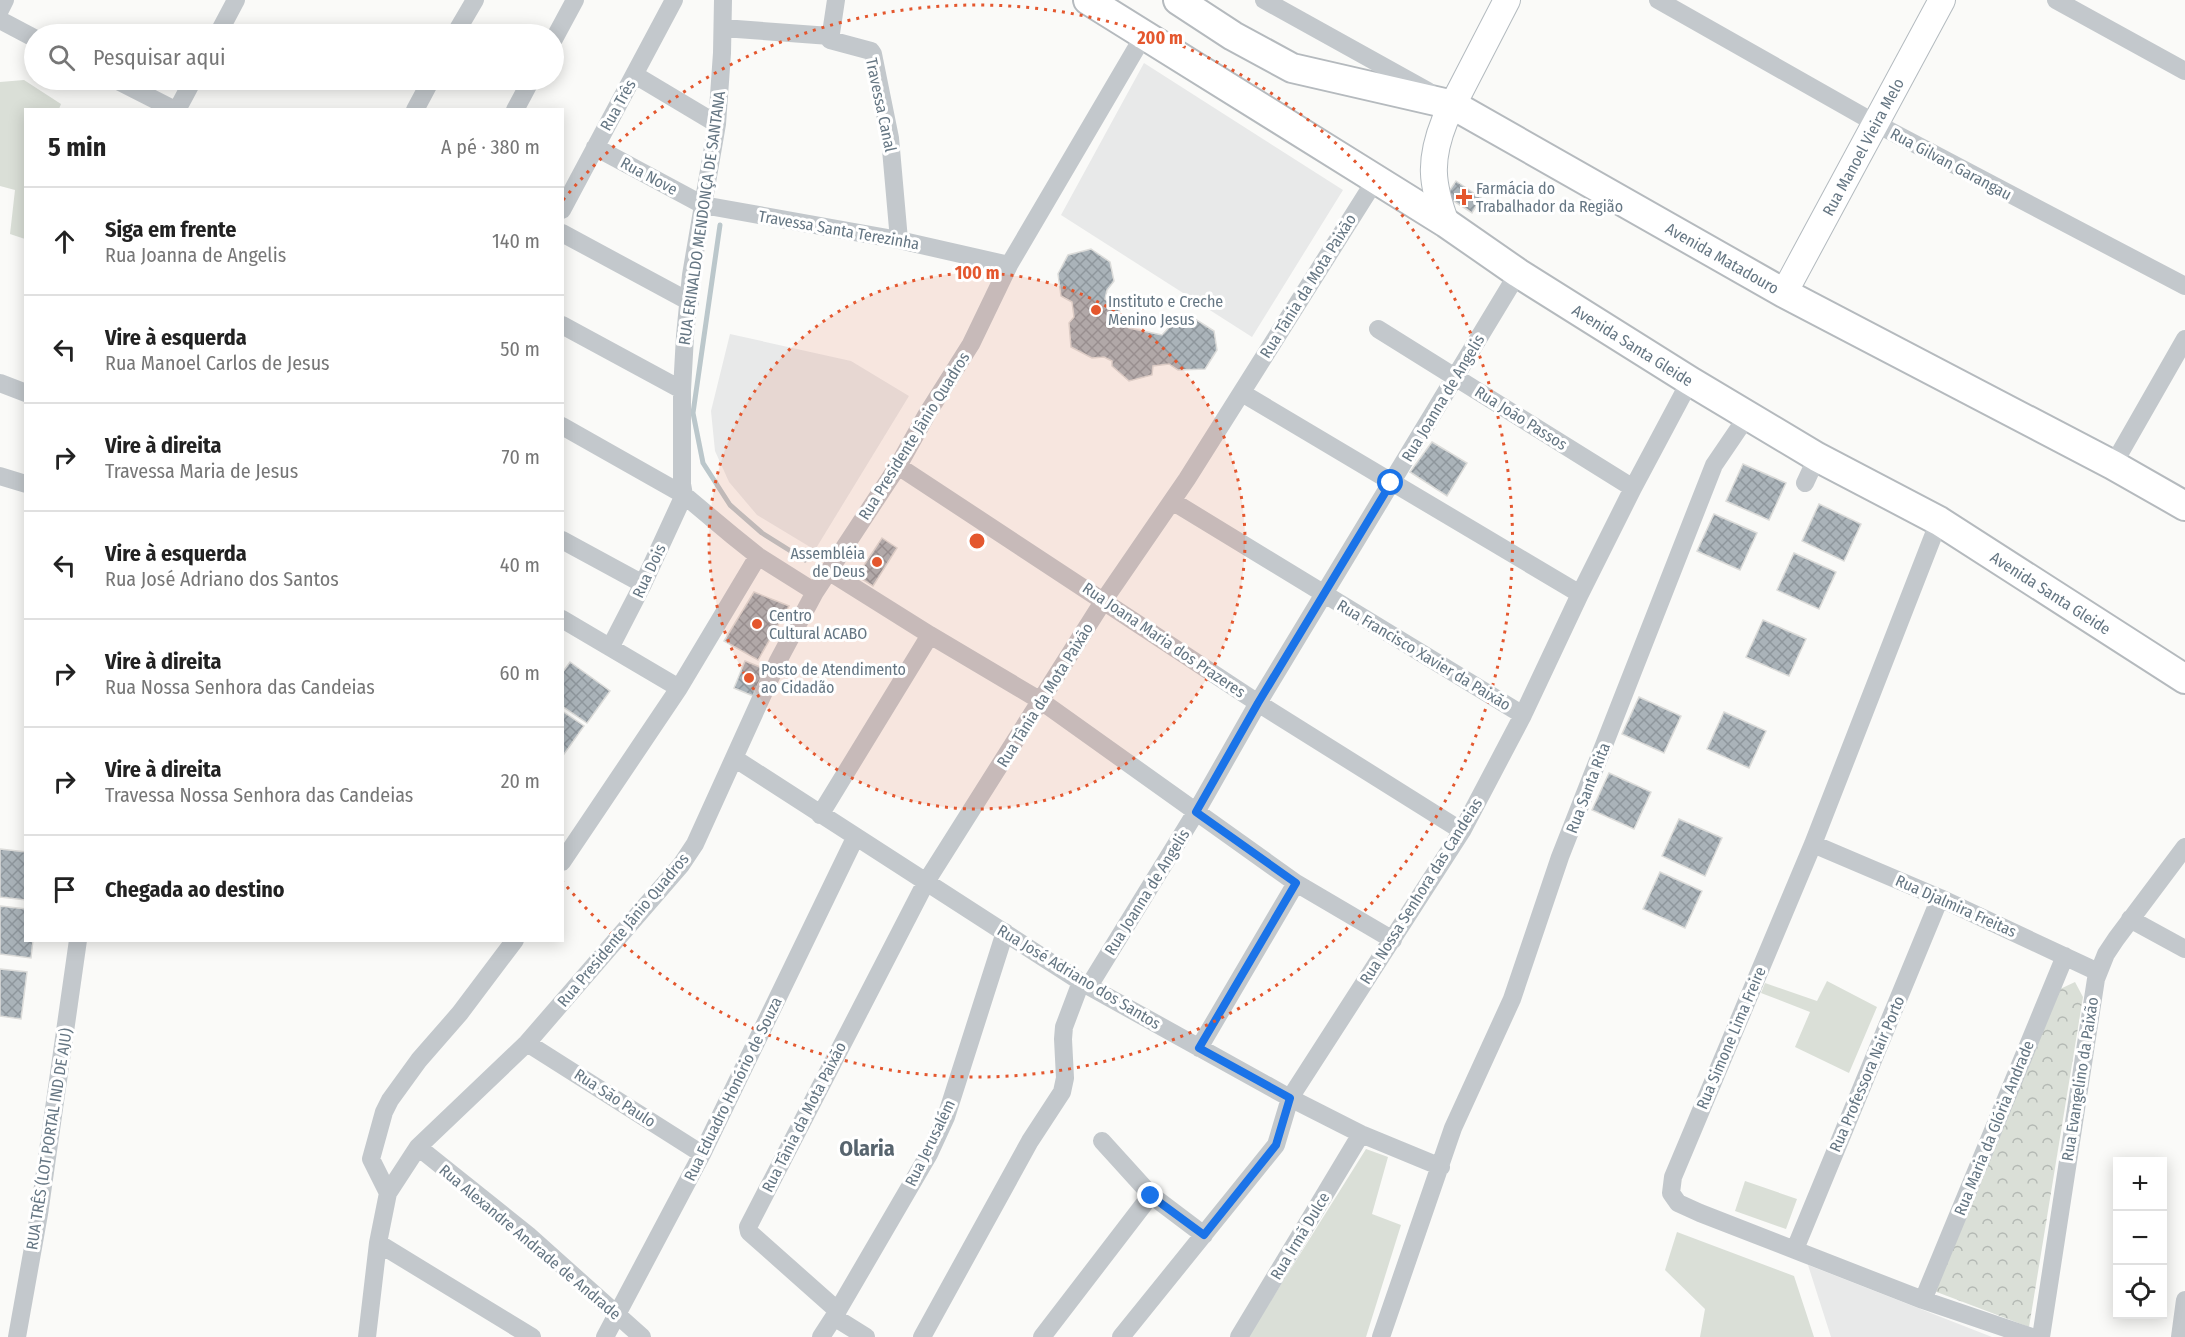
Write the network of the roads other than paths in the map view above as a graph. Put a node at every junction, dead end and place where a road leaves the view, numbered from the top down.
1 (5, 0) edge
2 (236, 0) edge
3 (475, 0) edge
4 (575, 0) edge
5 (674, 0) edge
6 (723, 0) edge
7 (836, 0) edge
8 (1088, 0) edge
9 (1178, 0) edge
10 (1264, 0) edge
11 (1507, 0) edge
12 (1658, 0) edge
13 (1942, 0) edge
14 (2056, 0) edge
15 (0, 9) edge
16 (0, 20) edge
17 (223, 24) edge
18 (461, 24) edge
19 (562, 24) edge
20 (723, 28) junction
21 (24, 33) edge
22 (1144, 35) junction
23 (830, 36) junction
24 (2185, 71) edge
25 (635, 75) junction
26 (136, 90) edge
27 (187, 90) edge
28 (425, 90) edge
29 (526, 90) edge
30 (1453, 105) junction
31 (172, 108) edge
32 (177, 108) edge
33 (416, 108) edge
34 (516, 108) edge
35 (1875, 123) junction
36 (717, 124) junction
37 (595, 147) junction
38 (1376, 179) junction
39 (703, 205) junction
40 (564, 206) edge
41 (1446, 223) junction
42 (564, 234) edge
43 (899, 240) junction
44 (1009, 265) junction
45 (1518, 273) junction
46 (2185, 286) edge
47 (1784, 293) junction
48 (690, 302) junction
49 (564, 326) edge
50 (1378, 329) dead end
51 (2185, 339) edge
52 (1456, 377) junction
53 (1690, 381) junction
54 (0, 383) edge
55 (682, 390) junction
56 (24, 392) edge
57 (1242, 393) junction
58 (1748, 415) junction
59 (564, 427) edge
60 (1817, 457) junction
61 (2114, 465) junction
62 (898, 466) junction
63 (0, 476) edge
64 (24, 483) edge
65 (1391, 483) junction
66 (1805, 483) dead end
67 (1633, 488) junction
68 (684, 495) junction
69 (1172, 501) junction
70 (2185, 506) edge
71 (1939, 521) junction
72 (564, 541) edge
73 (758, 556) junction
74 (828, 571) junction
75 (643, 584) junction
76 (816, 592) junction
77 (1324, 594) junction
78 (1580, 594) junction
79 (1104, 600) junction
80 (564, 620) edge
81 (930, 635) junction
82 (611, 646) junction
83 (2185, 679) edge
84 (679, 688) junction
85 (1041, 701) junction
86 (1258, 703) junction
87 (1523, 715) junction
88 (734, 758) junction
89 (1196, 812) junction
90 (820, 814) junction
91 (1462, 831) junction
92 (855, 838) junction
93 (1813, 844) junction
94 (2185, 848) edge
95 (564, 858) edge
96 (926, 882) junction
97 (1296, 883) junction
98 (1940, 898) junction
99 (2130, 919) junction
100 (1005, 932) junction
101 (1393, 940) junction
102 (78, 942) edge
103 (513, 942) edge
104 (2185, 949) edge
105 (2065, 956) junction
106 (2098, 972) junction
107 (1085, 984) junction
108 (527, 1043) junction
109 (1199, 1048) junction
110 (1290, 1098) junction
111 (1361, 1134) junction
112 (1102, 1141) dead end
113 (418, 1148) junction
114 (702, 1154) junction
115 (1441, 1167) junction
116 (388, 1193) junction
117 (1151, 1196) junction
118 (1204, 1235) junction
119 (378, 1244) junction
120 (1795, 1249) junction
121 (1923, 1300) junction
122 (2185, 1300) edge
123 (836, 1314) junction
124 (617, 1315) junction
125 (17, 1337) edge
126 (367, 1337) edge
127 (532, 1337) edge
128 (604, 1337) edge
129 (642, 1337) edge
130 (820, 1337) edge
131 (866, 1337) edge
132 (922, 1337) edge
133 (1042, 1337) edge
134 (1121, 1337) edge
135 (1239, 1337) edge
136 (1381, 1337) edge
137 (2032, 1337) edge
138 (2041, 1337) edge
139 (2180, 1337) edge

1 - 15 street
2 - 17 street
3 - 18 street
4 - 19 street
5 - 25 street, Rua Três
6 - 20 street, RUA ERINALDO MENDONÇA DE SANTANA
7 - 23 street
8 - 22 main road, Avenida Santa Gleide
9 - 30 main road
10 - 30 street, Avenida Matadouro
11 - 30 street
12 - 35 street, Rua Gilvan Garangau
13 - 35 street, Rua Manoel Vieira Melo
14 - 24 street
16 - 21 street
20 - 23 street
20 - 36 street, RUA ERINALDO MENDONÇA DE SANTANA
22 - 38 main road, Avenida Santa Gleide
22 - 44 street, Rua Presidente Jânio Quadros
23 - 43 street, Travessa Canal
25 - 36 street
25 - 37 street, Rua Três
26 - 31 street
27 - 32 street
28 - 33 street
29 - 34 street
30 - 41 street
30 - 47 main road, Avenida Matadouro
35 - 46 street, Rua Gilvan Garangau
35 - 47 street, Rua Manoel Vieira Melo
36 - 39 street, RUA ERINALDO MENDONÇA DE SANTANA
37 - 39 street, Rua Nove
37 - 40 street, Rua Três
38 - 41 main road, Avenida Santa Gleide
38 - 57 street, Rua Tânia da Mota Paixão
39 - 43 street, Travessa Santa Terezinha
39 - 48 street, RUA ERINALDO MENDONÇA DE SANTANA
41 - 45 main road, Avenida Santa Gleide
42 - 48 street
43 - 44 street, Travessa Santa Terezinha
44 - 62 street, Rua Presidente Jânio Quadros
45 - 52 street, Rua Joanna de Angelis
45 - 53 main road, Avenida Santa Gleide
47 - 61 main road, Avenida Matadouro
48 - 55 street, RUA ERINALDO MENDONÇA DE SANTANA
49 - 55 street
50 - 52 street, Rua João Passos
51 - 61 street
52 - 65 street, Rua Joanna de Angelis
52 - 67 street, Rua João Passos
53 - 58 main road, Avenida Santa Gleide
53 - 67 street, Rua Nossa Senhora das Candeias
54 - 56 street
55 - 68 street, RUA ERINALDO MENDONÇA DE SANTANA
57 - 65 street
57 - 69 street, Rua Tânia da Mota Paixão
58 - 60 main road, Avenida Santa Gleide
58 - 115 street, Rua Santa Rita
59 - 68 street
60 - 66 street
60 - 71 main road, Avenida Santa Gleide
61 - 70 main road, Avenida Matadouro
62 - 74 street, Rua Presidente Jânio Quadros
62 - 79 street, Rua Joana Maria dos Prazeres
63 - 64 street
65 - 77 street, Rua Joanna de Angelis
65 - 78 street
67 - 78 street, Rua Nossa Senhora das Candeias
68 - 73 street
68 - 75 street, Rua Dois
69 - 77 street, Rua Francisco Xavier da Paixão
69 - 79 street, Rua Tânia da Mota Paixão
71 - 83 main road, Avenida Santa Gleide
71 - 93 street, Rua Simone Lima Freire
72 - 75 street
73 - 76 street
73 - 84 street
74 - 76 street, Rua Presidente Jânio Quadros
74 - 81 street
75 - 82 street, Rua Dois
76 - 88 street, Rua Presidente Jânio Quadros
77 - 86 street, Rua Joanna de Angelis
77 - 87 street, Rua Francisco Xavier da Paixão
78 - 87 street, Rua Nossa Senhora das Candeias
79 - 85 street, Rua Tânia da Mota Paixão
79 - 86 street, Rua Joana Maria dos Prazeres
80 - 82 street
81 - 85 street
81 - 90 street
82 - 84 street
84 - 95 street
85 - 89 street
85 - 96 street, Rua Tânia da Mota Paixão
86 - 89 street, Rua Joanna de Angelis
86 - 91 street, Rua Joana Maria dos Prazeres
87 - 91 street, Rua Nossa Senhora das Candeias
88 - 90 street, Rua José Adriano dos Santos
88 - 108 street, Rua Presidente Jânio Quadros
89 - 97 street
89 - 107 street, Rua Joanna de Angelis
90 - 92 street, Rua José Adriano dos Santos
91 - 101 street, Rua Nossa Senhora das Candeias
92 - 96 street, Rua José Adriano dos Santos
92 - 114 street, Rua Eduadro Honório de Souza
93 - 98 street, Rua Djalmira Freitas
93 - 120 street, Rua Simone Lima Freire
94 - 99 street, Rua Evangelino da Paixão
96 - 100 street, Rua José Adriano dos Santos
96 - 123 street, Rua Tânia da Mota Paixão
97 - 101 street
97 - 109 street
98 - 105 street, Rua Djalmira Freitas
98 - 120 street, Rua Professora Nair Porto
99 - 104 street
99 - 106 street, Rua Evangelino da Paixão
100 - 107 street, Rua José Adriano dos Santos
100 - 123 street, Rua Jerusalém
101 - 110 street, Rua Nossa Senhora das Candeias
102 - 125 street, RUA TRÊS (LOT PORTAL IND DE AJU)
103 - 116 street
105 - 106 street, Rua Djalmira Freitas
105 - 121 street, Rua Maria da Glória Andrade
106 - 138 street, Rua Evangelino da Paixão
107 - 109 street, Rua José Adriano dos Santos
107 - 132 street, Rua Joanna de Angelis
108 - 113 street, Rua Presidente Jânio Quadros
108 - 114 street, Rua São Paulo
109 - 110 street, Rua José Adriano dos Santos
110 - 111 street, Rua José Adriano dos Santos
110 - 118 street, Rua Nossa Senhora das Candeias
111 - 115 street, Rua José Adriano dos Santos
111 - 135 street, Rua Irmã Dulce
112 - 117 street
113 - 116 street, Rua Presidente Jânio Quadros
113 - 124 street, Rua Alexandre Andrade de Andrade
114 - 124 street, Rua Eduadro Honório de Souza
115 - 136 street
116 - 119 street, Rua Presidente Jânio Quadros
117 - 118 street
117 - 133 street
118 - 134 street, Rua Nossa Senhora das Candeias
119 - 126 street, Rua Presidente Jânio Quadros
119 - 127 street
120 - 121 street, Rua Simone Lima Freire
121 - 137 street, Rua Simone Lima Freire
122 - 139 street
123 - 130 street, Rua Jerusalém
123 - 131 street
124 - 128 street, Rua Eduadro Honório de Souza
124 - 129 street, Rua Alexandre Andrade de Andrade

